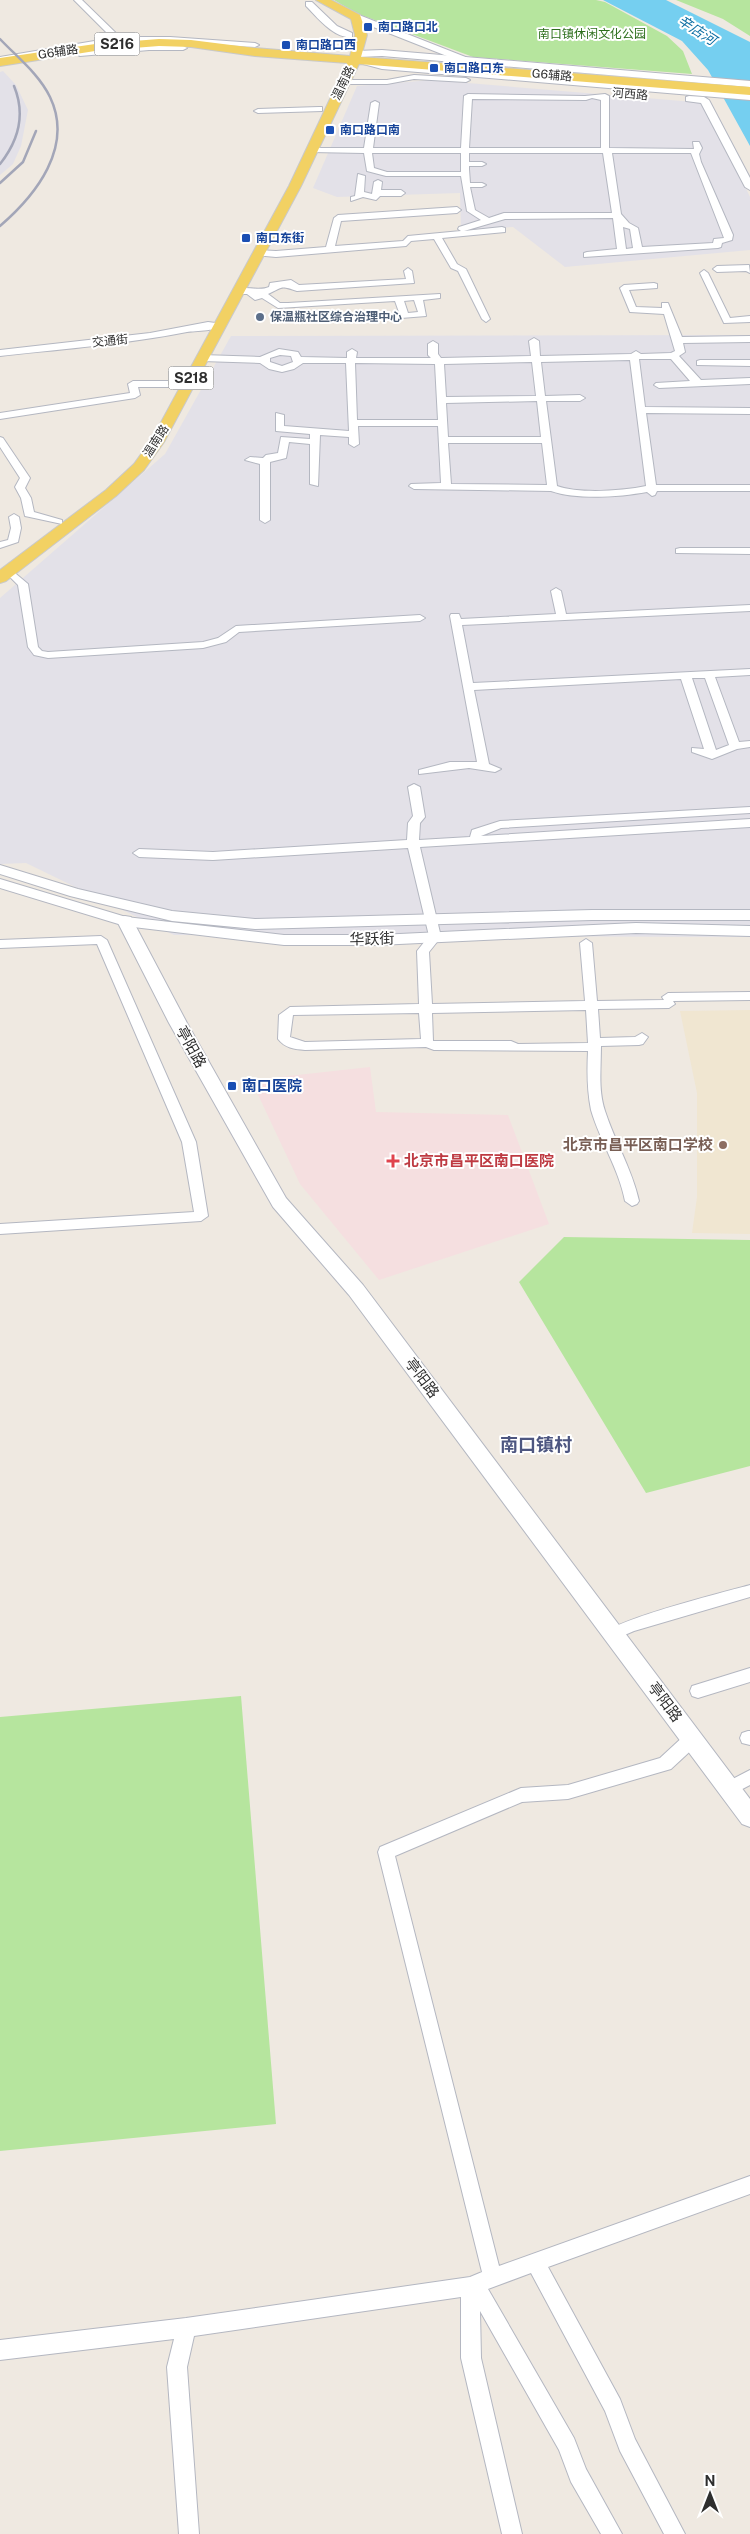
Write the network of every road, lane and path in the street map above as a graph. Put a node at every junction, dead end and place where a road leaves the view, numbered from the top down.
1 (78, 0) edge
2 (322, 0) edge
3 (306, 2) edge
4 (339, 10) junction
5 (356, 17) junction
6 (349, 35) junction
7 (118, 39) junction
8 (255, 48) junction
9 (349, 56) junction
10 (0, 60) edge
11 (465, 60) junction
12 (0, 67) edge
13 (468, 77) junction
14 (344, 82) junction
15 (694, 85) junction
16 (750, 85) edge
17 (750, 92) edge
18 (750, 97) edge
19 (375, 103) dead end
20 (320, 108) junction
21 (258, 111) dead end
22 (311, 150) junction
23 (368, 151) junction
24 (606, 151) junction
25 (465, 152) junction
26 (466, 164) junction
27 (482, 164) dead end
28 (373, 172) junction
29 (466, 174) junction
30 (378, 182) dead end
31 (467, 185) junction
32 (482, 185) dead end
33 (750, 186) edge
34 (378, 193) junction
35 (401, 194) dead end
36 (457, 210) dead end
37 (618, 215) junction
38 (487, 220) junction
39 (502, 230) dead end
40 (441, 237) junction
41 (330, 250) junction
42 (638, 250) junction
43 (622, 251) junction
44 (257, 254) junction
45 (587, 255) dead end
46 (717, 269) dead end
47 (750, 270) edge
48 (408, 271) dead end
49 (704, 274) dead end
50 (654, 286) dead end
51 (244, 292) junction
52 (263, 294) junction
53 (437, 296) dead end
54 (486, 319) dead end
55 (748, 319) edge
56 (213, 325) junction
57 (750, 331) edge
58 (750, 339) edge
59 (678, 340) junction
60 (534, 341) dead end
61 (432, 344) dead end
62 (0, 353) edge
63 (352, 356) junction
64 (635, 356) junction
65 (673, 356) junction
66 (202, 358) junction
67 (536, 358) junction
68 (264, 360) junction
69 (299, 360) junction
70 (439, 361) junction
71 (700, 363) dead end
72 (750, 363) edge
73 (750, 381) edge
74 (176, 384) junction
75 (700, 384) junction
76 (659, 385) dead end
77 (580, 398) dead end
78 (442, 400) junction
79 (541, 400) junction
80 (641, 410) junction
81 (750, 411) edge
82 (279, 415) dead end
83 (0, 416) edge
84 (353, 423) junction
85 (443, 423) junction
86 (315, 437) junction
87 (0, 440) edge
88 (444, 440) junction
89 (546, 440) junction
90 (250, 460) dead end
91 (265, 461) junction
92 (315, 484) dead end
93 (414, 486) dead end
94 (446, 486) junction
95 (552, 488) junction
96 (750, 488) edge
97 (652, 491) junction
98 (28, 514) junction
99 (14, 517) junction
100 (0, 518) edge
101 (265, 520) dead end
102 (58, 522) junction
103 (0, 544) edge
104 (680, 551) dead end
105 (750, 551) edge
106 (3, 572) edge
107 (556, 591) dead end
108 (750, 608) edge
109 (562, 617) junction
110 (420, 618) dead end
111 (750, 672) edge
112 (709, 674) junction
113 (685, 675) junction
114 (467, 688) junction
115 (750, 744) edge
116 (735, 746) junction
117 (696, 750) dead end
118 (712, 756) junction
119 (482, 764) junction
120 (495, 769) dead end
121 (423, 772) dead end
122 (414, 787) dead end
123 (750, 810) edge
124 (750, 823) edge
125 (475, 840) junction
126 (413, 843) junction
127 (139, 853) dead end
128 (0, 869) edge
129 (0, 883) edge
130 (750, 915) edge
131 (430, 920) junction
132 (125, 921) junction
133 (750, 931) edge
134 (436, 937) junction
135 (586, 943) dead end
136 (0, 944) edge
137 (750, 996) edge
138 (591, 1007) junction
139 (425, 1009) junction
140 (642, 1037) dead end
141 (427, 1043) junction
142 (595, 1044) junction
143 (632, 1201) dead end
144 (0, 1229) edge
145 (750, 1591) edge
146 (613, 1634) junction
147 (750, 1675) edge
148 (698, 1691) dead end
149 (692, 1740) junction
150 (750, 1777) edge
151 (729, 1788) junction
152 (750, 1817) edge
153 (750, 2185) edge
154 (535, 2262) junction
155 (493, 2278) junction
156 (470, 2286) junction
157 (186, 2328) junction
158 (0, 2350) edge
159 (189, 2534) edge
160 (512, 2534) edge
161 (612, 2534) edge
162 (675, 2534) edge

1 - 7 street
2 - 4 main road
3 - 4 street
3 - 6 street
4 - 5 main road
4 - 6 main road
5 - 9 main road, 温南路
5 - 11 street
6 - 9 main road, 温南路
7 - 8 street
7 - 10 street
8 - 9 main road, G6辅路 / S216
8 - 10 main road, G6辅路 / S216
8 - 12 street
9 - 11 street, G6辅路 / S216
9 - 13 street, G6辅路 / S216
9 - 14 main road, 温南路 / S218
9 - 15 main road, G6辅路 / S216
9 - 20 main road, 温南路 / S218
11 - 15 street, G6辅路 / S216
13 - 14 street
13 - 15 street, G6辅路 / S216
13 - 33 street, 河西路
14 - 22 main road, 温南路 / S218
15 - 16 main road, G6辅路 / S216
15 - 17 main road, G6辅路 / S216
15 - 18 street
19 - 23 street
20 - 21 street
20 - 56 main road, 温南路 / S218
22 - 23 street
22 - 44 main road, 温南路 / S218
23 - 25 street
23 - 28 street
24 - 25 street
24 - 25 street
24 - 37 street
24 - 42 street
25 - 26 street
26 - 27 street
26 - 29 street
28 - 29 street
28 - 34 street
29 - 31 street
30 - 34 street
31 - 32 street
31 - 38 street
34 - 35 street
36 - 41 street
37 - 38 street
37 - 42 street
37 - 43 street
38 - 40 street
39 - 40 street
40 - 41 street
40 - 54 street
41 - 44 street
42 - 43 street
43 - 45 street
44 - 51 main road, 温南路 / S218
46 - 47 street
48 - 52 street
49 - 55 street
50 - 59 street
51 - 52 street
51 - 56 main road, 温南路 / S218
52 - 53 street
55 - 57 street
56 - 62 street, 交通街
56 - 66 main road, 温南路 / S218
56 - 74 main road, 温南路 / S218
58 - 59 street
59 - 65 street
60 - 67 street
61 - 70 street
63 - 69 street
63 - 70 street
63 - 84 street
64 - 65 street
64 - 67 street
64 - 80 street
65 - 75 street
66 - 68 street
66 - 106 main road, 温南路 / S218
67 - 70 street
67 - 79 street
68 - 69 street
68 - 69 street
70 - 78 street
71 - 72 street
73 - 75 street
74 - 83 street
74 - 102 main road, 温南路 / S218
75 - 76 street
77 - 79 street
78 - 79 street
78 - 85 street
79 - 89 street
80 - 81 street
80 - 97 street
82 - 86 street
84 - 85 street
84 - 86 street
85 - 88 street
86 - 91 street
86 - 92 street
87 - 98 street
88 - 89 street
88 - 94 street
89 - 95 street
90 - 91 street
91 - 101 street
93 - 94 street
94 - 95 street
95 - 97 street
96 - 97 street
98 - 99 street
98 - 102 street
99 - 100 street
99 - 103 street
102 - 106 main road, 温南路 / S218
104 - 105 street
106 - 110 street
107 - 109 street
108 - 109 street
109 - 114 street
111 - 112 street
112 - 113 street
112 - 116 street
113 - 114 street
113 - 118 street
114 - 119 street
115 - 116 street
116 - 118 street
117 - 118 street
119 - 120 street
119 - 121 street
122 - 126 street
123 - 125 street
124 - 125 street
125 - 126 street
126 - 127 street
126 - 131 street
128 - 131 street, 华跃街
129 - 132 street, 华跃街
130 - 131 street, 华跃街
131 - 134 street
132 - 134 street, 华跃街
132 - 146 main road, 亭阳路
133 - 134 street, 华跃街
134 - 139 street
135 - 138 street
136 - 144 street
137 - 138 street
138 - 139 street
138 - 142 street
139 - 141 street
139 - 141 street
140 - 142 street
141 - 142 street
142 - 143 street
145 - 146 street
146 - 149 main road, 亭阳路
147 - 148 street
149 - 151 main road, 亭阳路
149 - 155 street
150 - 151 street
151 - 152 main road, 亭阳路
153 - 154 street
154 - 155 street
154 - 162 street
155 - 156 street
156 - 157 street
156 - 160 street
156 - 161 street
157 - 158 street
157 - 159 street

